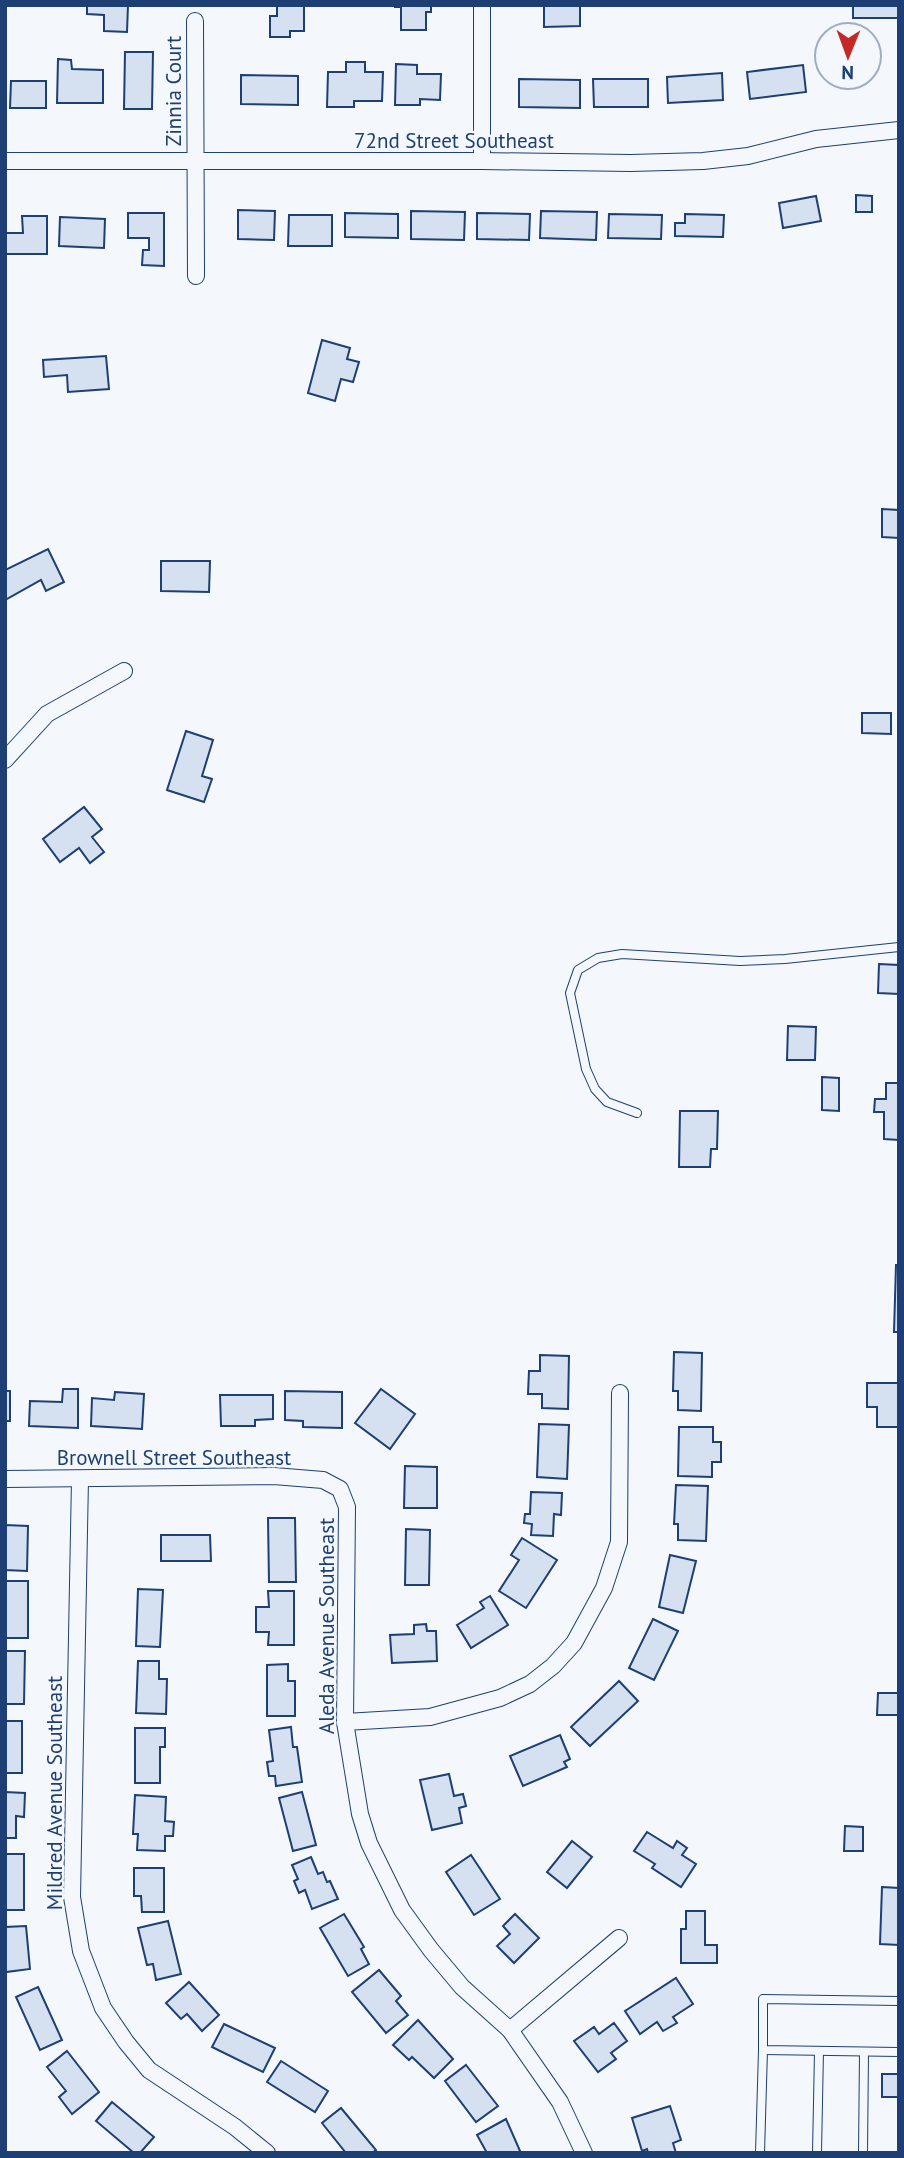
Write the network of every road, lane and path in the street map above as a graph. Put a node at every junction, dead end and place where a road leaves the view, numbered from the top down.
1 (482, 5) edge
2 (195, 21) dead end
3 (899, 130) edge
4 (5, 161) edge
5 (195, 161) junction
6 (482, 161) junction
7 (196, 276) dead end
8 (124, 671) dead end
9 (5, 760) edge
10 (899, 947) edge
11 (637, 1113) dead end
12 (620, 1393) dead end
13 (5, 1479) edge
14 (80, 1479) junction
15 (340, 1489) joint
16 (345, 1722) junction
17 (618, 1938) dead end
18 (899, 2001) edge
19 (510, 2030) junction
20 (763, 2050) junction
21 (819, 2051) junction
22 (864, 2052) junction
23 (899, 2052) edge
24 (267, 2153) edge
25 (584, 2153) edge
26 (760, 2153) edge
27 (817, 2153) edge
28 (863, 2153) edge

1 - 6 street
2 - 5 street, Zinnia Court
3 - 6 street, 72nd Street Southeast
4 - 5 street, 72nd Street Southeast
5 - 6 street, 72nd Street Southeast
5 - 7 street, Zinnia Court
8 - 9 street
10 - 11 lane
12 - 16 street
13 - 14 street, Brownell Street Southeast
14 - 15 street, Brownell Street Southeast
14 - 24 street, Mildred Avenue Southeast
15 - 16 street, Aleda Avenue Southeast
16 - 19 street, Aleda Avenue Southeast
17 - 19 street
18 - 20 lane
19 - 25 street, Aleda Avenue Southeast
20 - 21 lane
20 - 26 lane
21 - 22 lane
21 - 27 lane
22 - 23 lane
22 - 28 lane

